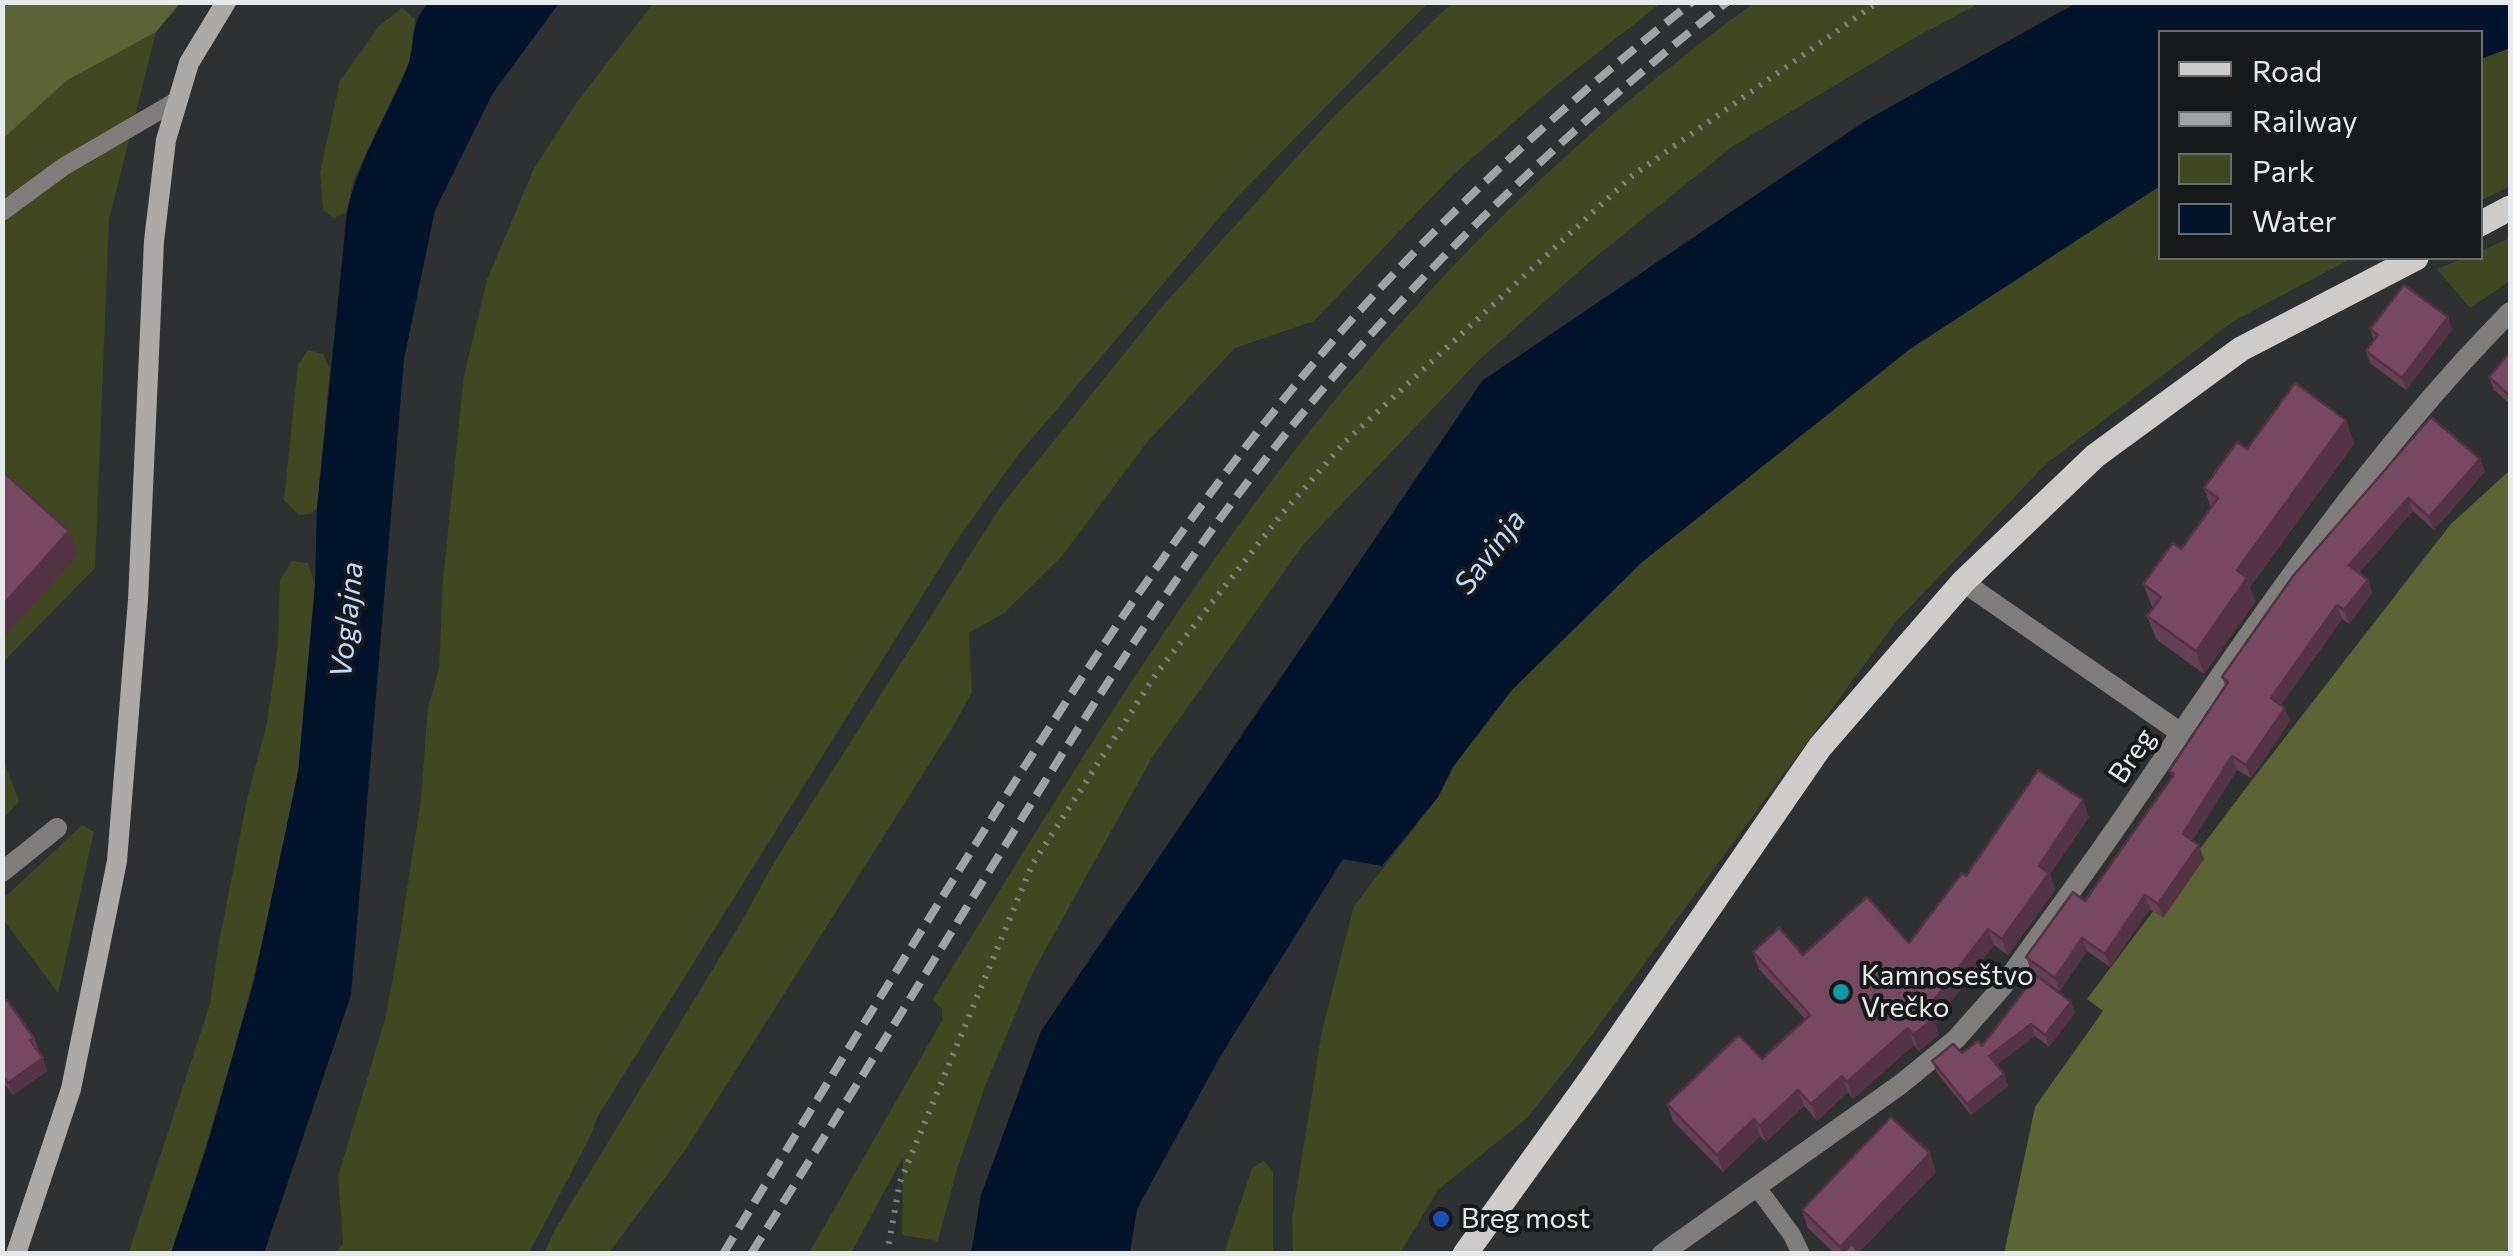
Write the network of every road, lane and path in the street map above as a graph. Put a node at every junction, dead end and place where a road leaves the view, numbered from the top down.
1 (226, 2) edge
2 (1878, 2) edge
3 (178, 100) junction
4 (2510, 208) edge
5 (2, 212) edge
6 (2483, 222) edge
7 (2412, 260) edge
8 (2510, 312) edge
9 (1962, 582) junction
10 (2181, 733) junction
11 (57, 828) dead end
12 (2, 872) edge
13 (1756, 1186) junction
14 (16, 1254) edge
15 (887, 1254) edge
16 (1466, 1254) edge
17 (1662, 1254) edge
18 (1801, 1254) edge

1 - 3 street
2 - 15 path
3 - 5 lane
3 - 14 street
4 - 6 main road
7 - 9 main road
8 - 10 street, Breg
9 - 10 street
9 - 16 main road
10 - 13 street, Breg
11 - 12 street
13 - 17 street, Breg
13 - 18 lane

